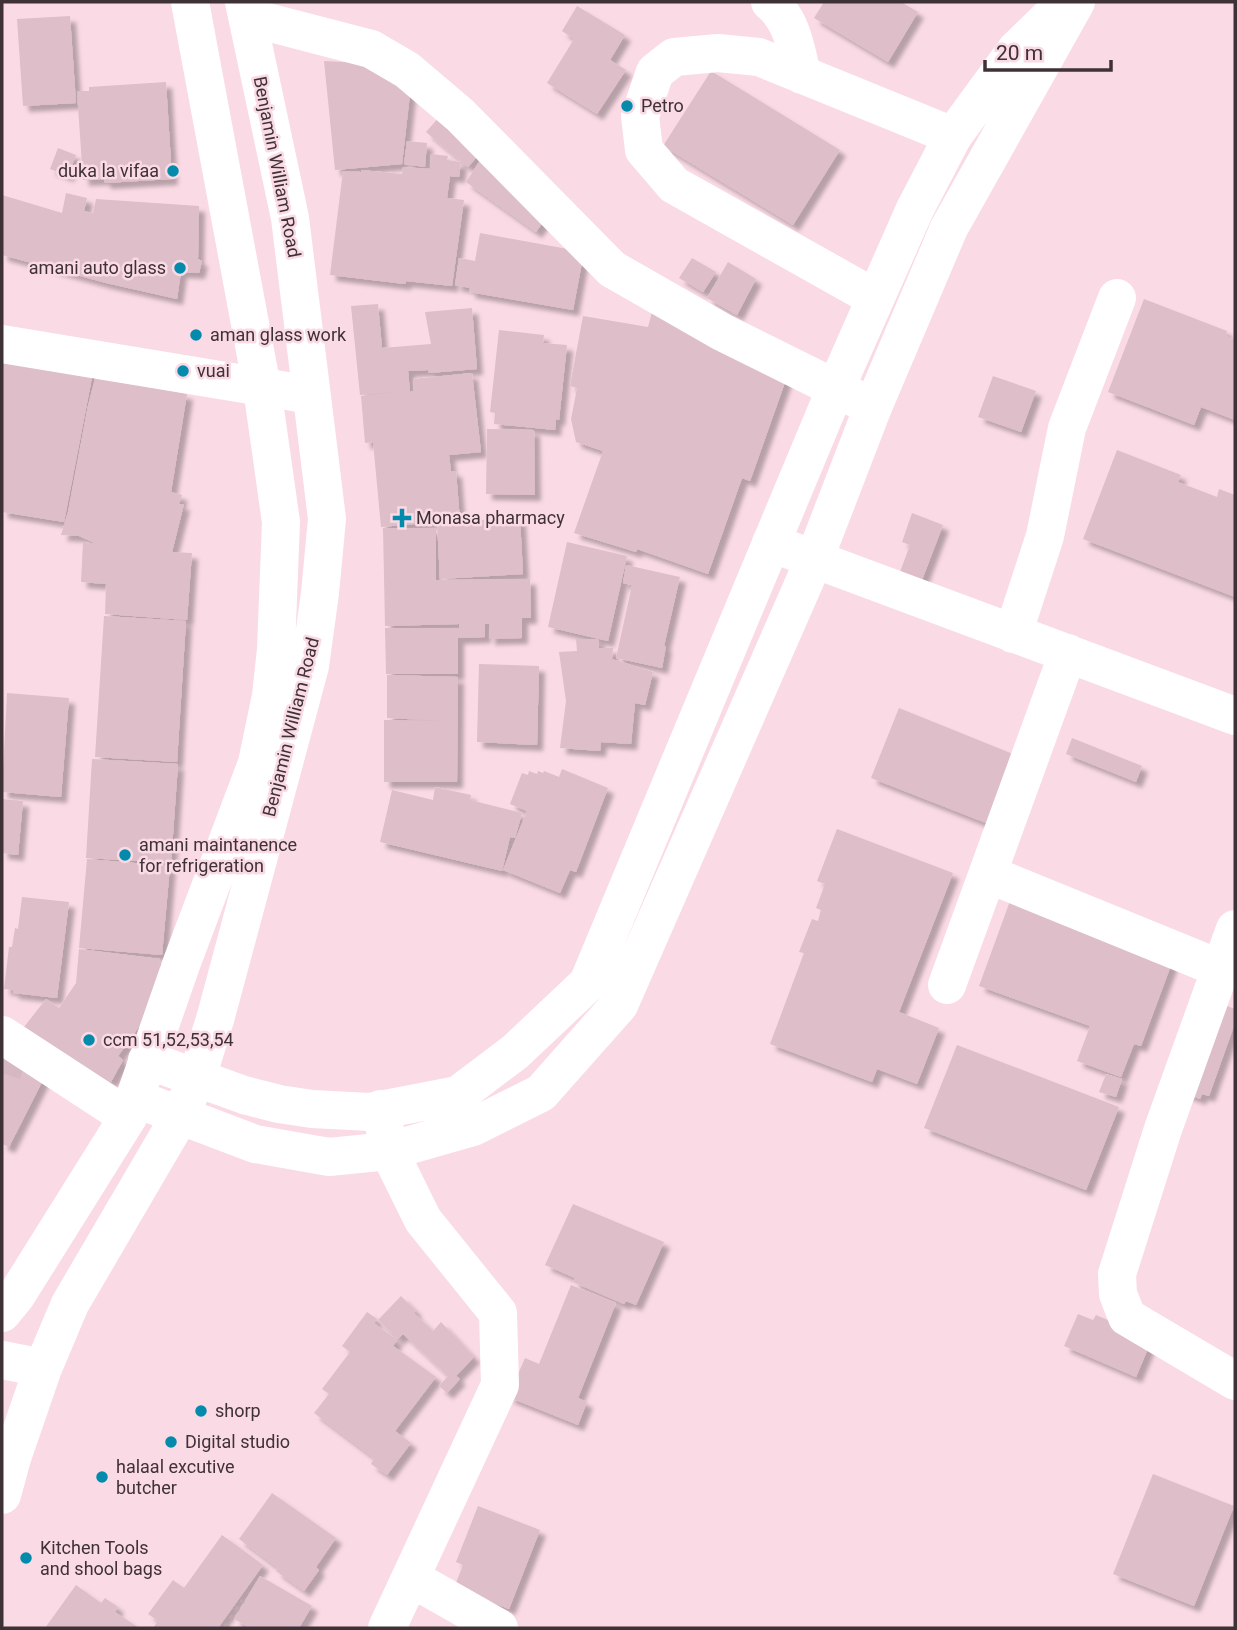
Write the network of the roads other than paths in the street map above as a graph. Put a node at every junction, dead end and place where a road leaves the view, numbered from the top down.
1 (190, 2) edge
2 (770, 2) edge
3 (1065, 2) edge
4 (1076, 2) edge
5 (246, 10) edge
6 (802, 75) junction
7 (953, 136) junction
8 (875, 298) junction
9 (1117, 298) dead end
10 (2, 344) edge
11 (262, 388) junction
12 (835, 390) junction
13 (311, 395) junction
14 (873, 407) junction
15 (771, 543) junction
16 (814, 560) junction
17 (1013, 634) junction
18 (1068, 653) junction
19 (1235, 716) edge
20 (988, 874) junction
21 (1235, 929) edge
22 (1221, 969) junction
23 (947, 985) dead end
24 (8, 1046) edge
25 (147, 1060) junction
26 (197, 1077) junction
27 (131, 1107) junction
28 (381, 1109) junction
29 (180, 1116) junction
30 (389, 1151) junction
31 (6, 1301) edge
32 (70, 1304) junction
33 (2, 1360) edge
34 (43, 1368) junction
35 (1235, 1381) edge
36 (2, 1495) edge
37 (411, 1578) junction
38 (387, 1628) edge
39 (499, 1628) edge

1 - 11 main road, Benjamin William Road
2 - 6 main road
3 - 7 main road
4 - 14 main road
5 - 12 main road
5 - 13 main road, Benjamin William Road
6 - 7 main road
6 - 8 main road
7 - 8 main road
8 - 12 main road
9 - 17 main road
10 - 11 main road
11 - 13 main road
11 - 25 main road, Benjamin William Road
12 - 14 main road
12 - 15 main road
13 - 26 main road, Benjamin William Road
14 - 16 main road
15 - 16 main road
15 - 28 main road
16 - 17 main road
16 - 30 main road
17 - 18 main road
18 - 19 main road
18 - 20 main road
20 - 22 main road
20 - 23 main road
21 - 22 main road
22 - 35 main road
24 - 27 main road
25 - 26 main road
25 - 27 main road, Benjamin William Road
26 - 28 main road
26 - 29 main road, Benjamin William Road
27 - 29 main road
27 - 31 main road, Benjamin William Road
28 - 30 main road
29 - 30 main road
29 - 32 main road, Benjamin William Road
30 - 37 main road
31 - 32 main road
32 - 34 main road, Benjamin William Road
33 - 34 main road
34 - 36 main road, Benjamin William Road
37 - 38 main road
37 - 39 main road

